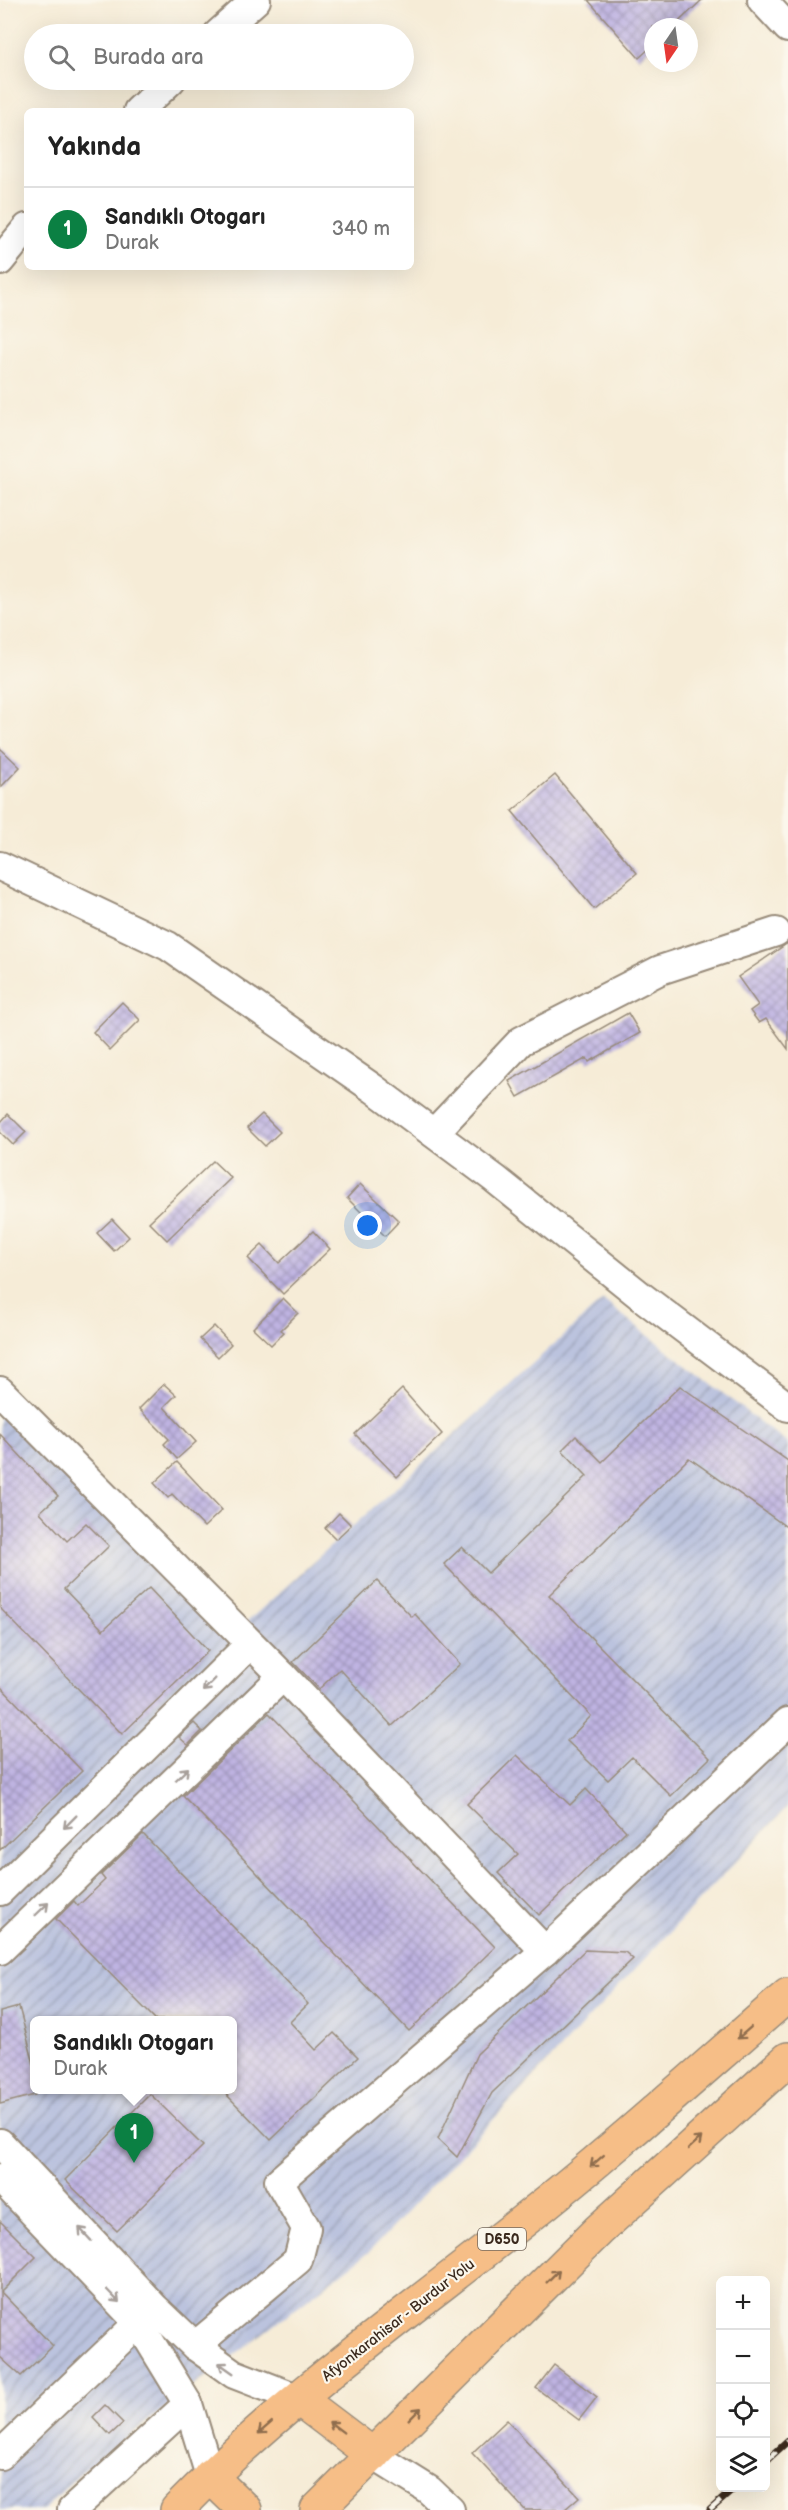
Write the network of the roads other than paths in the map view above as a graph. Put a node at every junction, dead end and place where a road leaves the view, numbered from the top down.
1 (256, 0) edge
2 (762, 0) edge
3 (229, 24) edge
4 (788, 28) edge
5 (160, 90) edge
6 (141, 108) edge
7 (24, 232) edge
8 (0, 261) edge
9 (0, 866) edge
10 (777, 932) dead end
11 (434, 1134) junction
12 (0, 1391) edge
13 (788, 1407) edge
14 (250, 1644) junction
15 (283, 1676) junction
16 (788, 1722) edge
17 (0, 1891) edge
18 (0, 1950) edge
19 (545, 1951) junction
20 (788, 1995) edge
21 (788, 2059) edge
22 (0, 2142) edge
23 (0, 2178) edge
24 (147, 2315) junction
25 (195, 2346) junction
26 (299, 2399) junction
27 (188, 2404) junction
28 (0, 2455) edge
29 (373, 2455) junction
30 (210, 2476) junction
31 (72, 2510) edge
32 (177, 2510) edge
33 (245, 2510) edge
34 (317, 2510) edge
35 (450, 2510) edge

1 - 3 street
2 - 4 street
5 - 6 street
7 - 8 street
9 - 11 street
10 - 11 street
11 - 13 street
12 - 14 street
14 - 15 street
14 -> 17 street
18 -> 15 street
15 - 19 street
16 - 19 street
19 - 25 street
20 -> 26 highway, Afyonkarahisar - Burdur Yolu / D650
29 -> 21 highway
24 -> 22 street
23 -> 24 street
24 - 25 street
24 - 27 street
24 - 28 street
26 -> 25 street
29 -> 26 highway
26 -> 30 highway, Afyonkarahisar - Burdur Yolu / D650
27 - 30 street
27 - 31 street
29 - 34 highway
29 - 35 street
30 - 32 highway, Afyonkarahisar - Burdur Yolu / D650
30 - 33 highway

